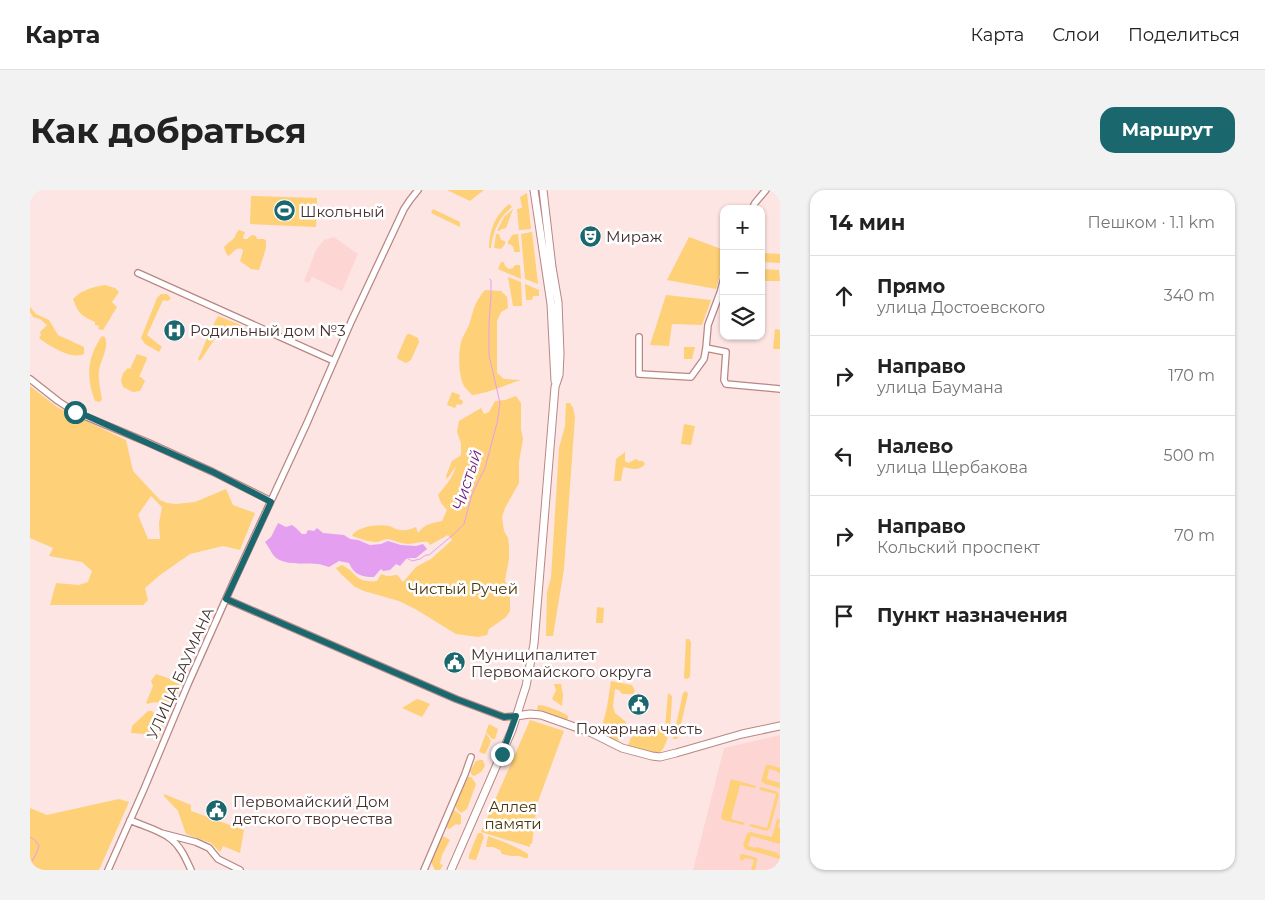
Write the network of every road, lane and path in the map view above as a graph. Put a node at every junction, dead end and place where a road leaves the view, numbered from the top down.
1 (418, 190) edge
2 (534, 190) edge
3 (543, 190) edge
4 (766, 190) edge
5 (754, 205) edge
6 (138, 273) dead end
7 (720, 290) edge
8 (639, 337) dead end
9 (706, 348) junction
10 (557, 353) junction
11 (334, 361) junction
12 (30, 379) edge
13 (780, 389) edge
14 (271, 502) junction
15 (226, 599) junction
16 (516, 716) junction
17 (780, 726) edge
18 (471, 757) dead end
19 (130, 820) junction
20 (162, 833) junction
21 (108, 870) edge
22 (191, 870) edge
23 (240, 870) edge
24 (424, 870) edge
25 (451, 870) edge

1 - 11 street, УЛИЦА БАУМАНА
2 - 10 main road
3 - 10 main road
4 - 5 street
6 - 11 street
7 - 9 street
8 - 9 street
9 - 13 street
10 - 16 main road
11 - 14 street, УЛИЦА БАУМАНА
12 - 14 street
14 - 15 street, УЛИЦА БАУМАНА
15 - 16 street
15 - 19 street, УЛИЦА БАУМАНА
16 - 17 main road
16 - 25 main road
18 - 24 street
19 - 20 street
19 - 21 street, УЛИЦА БАУМАНА
20 - 22 street
20 - 23 street

